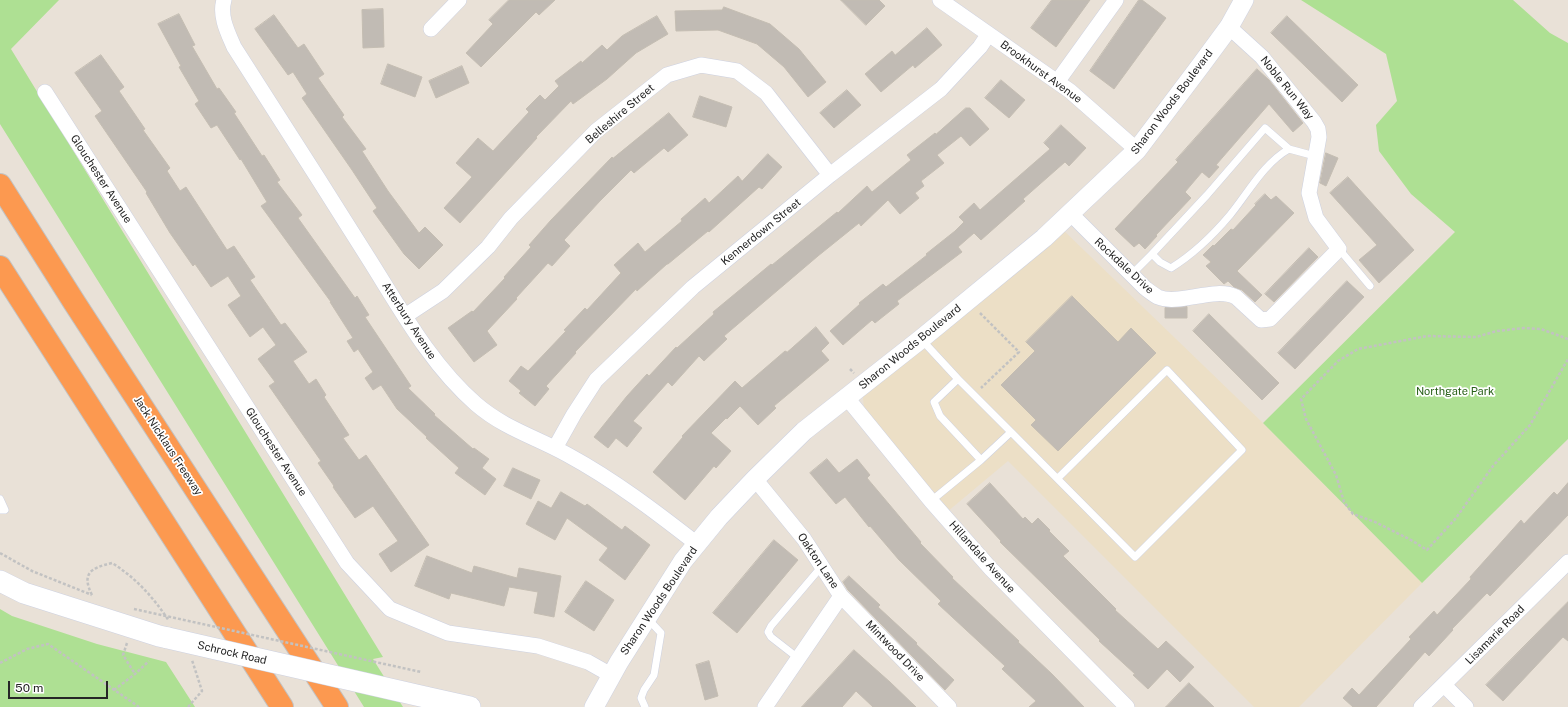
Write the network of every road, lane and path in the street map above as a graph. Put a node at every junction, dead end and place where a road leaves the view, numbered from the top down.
1 (459, 0) edge
2 (1116, 0) edge
3 (1244, 0) edge
4 (943, 1) edge
5 (223, 2) edge
6 (1229, 27) junction
7 (431, 29) dead end
8 (988, 35) junction
9 (1057, 82) junction
10 (44, 92) dead end
11 (1137, 150) junction
12 (1289, 150) junction
13 (1315, 156) junction
14 (830, 175) junction
15 (0, 180) edge
16 (0, 185) edge
17 (1070, 213) junction
18 (26, 227) junction
19 (1339, 249) junction
20 (1152, 254) junction
21 (0, 267) edge
22 (1131, 275) junction
23 (0, 282) edge
24 (1370, 286) dead end
25 (980, 313) dead end
26 (405, 316) junction
27 (921, 339) junction
28 (1568, 339) edge
29 (49, 343) junction
30 (1568, 359) edge
31 (958, 379) junction
32 (974, 395) junction
33 (848, 398) junction
34 (1010, 432) junction
35 (554, 448) junction
36 (981, 460) junction
37 (1058, 478) junction
38 (755, 479) junction
39 (0, 499) edge
40 (931, 501) junction
41 (0, 510) edge
42 (697, 544) junction
43 (0, 553) edge
44 (1568, 562) edge
45 (822, 566) junction
46 (0, 581) edge
47 (841, 596) junction
48 (98, 598) dead end
49 (133, 609) dead end
50 (647, 618) junction
51 (123, 655) dead end
52 (798, 658) junction
53 (149, 661) dead end
54 (0, 663) edge
55 (422, 672) dead end
56 (135, 674) junction
57 (611, 675) junction
58 (1444, 685) junction
59 (114, 690) junction
60 (139, 707) edge
61 (282, 707) edge
62 (337, 707) edge
63 (470, 707) edge
64 (594, 707) edge
65 (645, 707) edge
66 (766, 707) edge
67 (949, 707) edge
68 (1127, 707) edge
69 (1422, 707) edge
70 (1466, 707) edge

1 - 7 street
2 - 9 street
3 - 6 street, Sharon Woods Boulevard
4 - 8 street, Brookhurst Avenue
5 - 26 street, Atterbury Avenue
6 - 11 street, Sharon Woods Boulevard
6 - 13 street, Noble Run Way
8 - 9 street, Brookhurst Avenue
8 - 14 street, Kennerdown Street
9 - 11 street, Brookhurst Avenue
10 - 57 street, Glouchester Avenue
11 - 17 street, Sharon Woods Boulevard
12 - 13 lane
12 - 20 lane
12 - 20 lane
13 - 19 street, Noble Run Way
14 - 26 street, Belleshire Street
14 - 35 street, Kennerdown Street
15 - 18 highway
16 - 18 highway, Jack Nicklaus Freeway
17 - 22 street, Rockdale Drive
17 - 27 street, Sharon Woods Boulevard
18 - 62 highway, Jack Nicklaus Freeway
19 - 22 street, Rockdale Drive
19 - 24 lane
20 - 22 lane
21 - 29 highway
23 - 29 highway
25 - 32 path
26 - 35 street, Atterbury Avenue
27 - 31 lane
27 - 33 street, Sharon Woods Boulevard
28 - 30 path
29 - 61 highway
31 - 32 lane
31 - 36 lane
32 - 34 lane
33 - 38 street, Sharon Woods Boulevard
33 - 40 street, Hillandale Avenue
34 - 36 lane
34 - 37 lane
35 - 42 street, Atterbury Avenue
36 - 40 lane
37 - 37 lane
38 - 42 street, Sharon Woods Boulevard
38 - 45 street, Oakton Lane
39 - 41 lane
40 - 68 street, Hillandale Avenue
42 - 50 street, Sharon Woods Boulevard
43 - 48 path
44 - 58 street, Lisamarie Road
45 - 47 street, Oakton Lane
45 - 52 lane
46 - 63 main road, Schrock Road, bridge
47 - 52 street, Oakton Lane
47 - 67 street, Mintwood Drive
49 - 55 path, bridge
50 - 57 street, Sharon Woods Boulevard
50 - 65 lane
51 - 56 path
52 - 66 street, Oakton Lane
53 - 56 path
54 - 59 path
56 - 59 path
57 - 64 street, Sharon Woods Boulevard
58 - 69 street, Lisamarie Road
58 - 70 street
59 - 60 path

